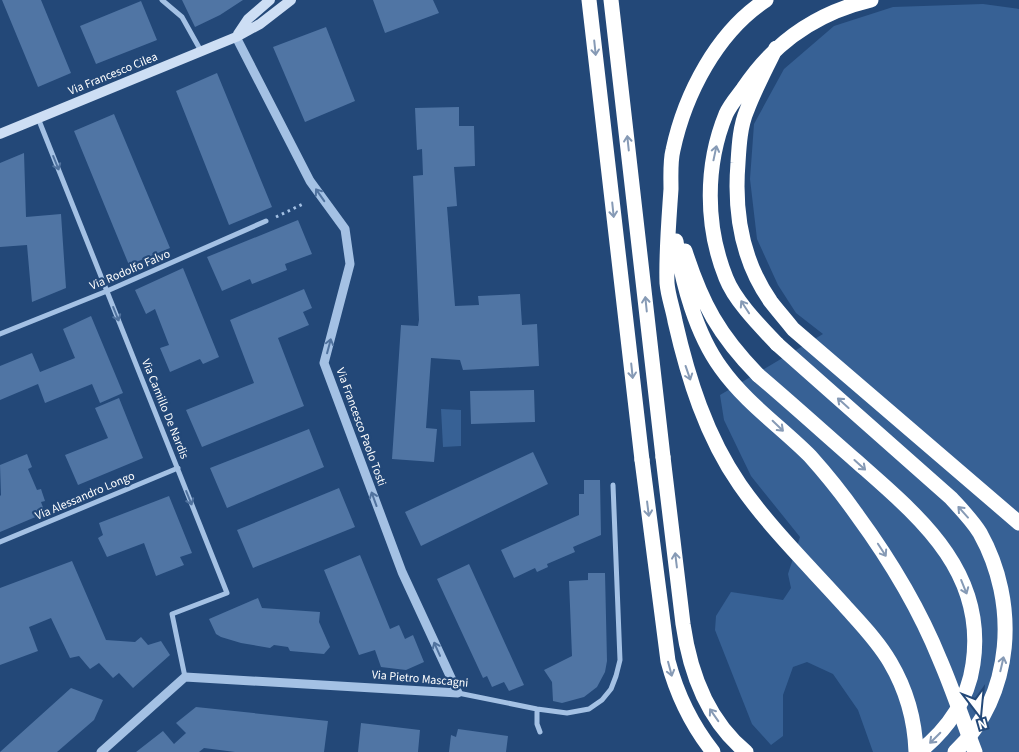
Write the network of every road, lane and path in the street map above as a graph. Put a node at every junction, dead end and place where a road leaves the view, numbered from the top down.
1 (162, 0) edge
2 (270, 0) edge
3 (291, 0) edge
4 (590, 0) edge
5 (611, 0) edge
6 (766, 0) edge
7 (870, 0) edge
8 (236, 37) junction
9 (776, 48) junction
10 (201, 51) junction
11 (38, 118) junction
12 (0, 134) edge
13 (305, 203) dead end
14 (670, 205) junction
15 (266, 221) joint
16 (107, 291) junction
17 (0, 334) edge
18 (178, 468) junction
19 (614, 485) dead end
20 (1019, 523) edge
21 (0, 542) edge
22 (184, 677) junction
23 (458, 693) junction
24 (537, 709) junction
25 (540, 732) dead end
26 (101, 752) edge
27 (713, 752) edge
28 (746, 752) edge
29 (918, 752) edge
30 (955, 752) edge
31 (975, 752) edge

1 - 10 street
2 - 8 main road
3 - 8 main road, Via Francesco Cilea
4 -> 27 highway, bridge
28 -> 5 highway, bridge
6 - 14 highway
7 - 9 highway
8 - 10 main road, Via Francesco Cilea
23 -> 8 street, Via Francesco Paolo Tosti
9 - 20 highway
30 -> 9 highway, bridge
10 - 11 main road, Via Francesco Cilea
11 - 12 main road, Via Francesco Cilea
11 -> 16 street, Via Camillo De Nardis
13 - 15 path
14 -> 29 highway
14 -> 29 highway, bridge
14 -> 31 highway, bridge
15 - 16 street, Via Rodolfo Falvo
16 - 17 street, Via Rodolfo Falvo
16 -> 18 street, Via Camillo De Nardis
18 - 21 street, Via Alessandro Longo
18 -> 22 street, Via Camillo De Nardis
19 - 24 street, Via Pietro Mascagni
22 - 23 street, Via Pietro Mascagni
22 - 26 street
23 - 24 street, Via Pietro Mascagni
24 - 25 street

